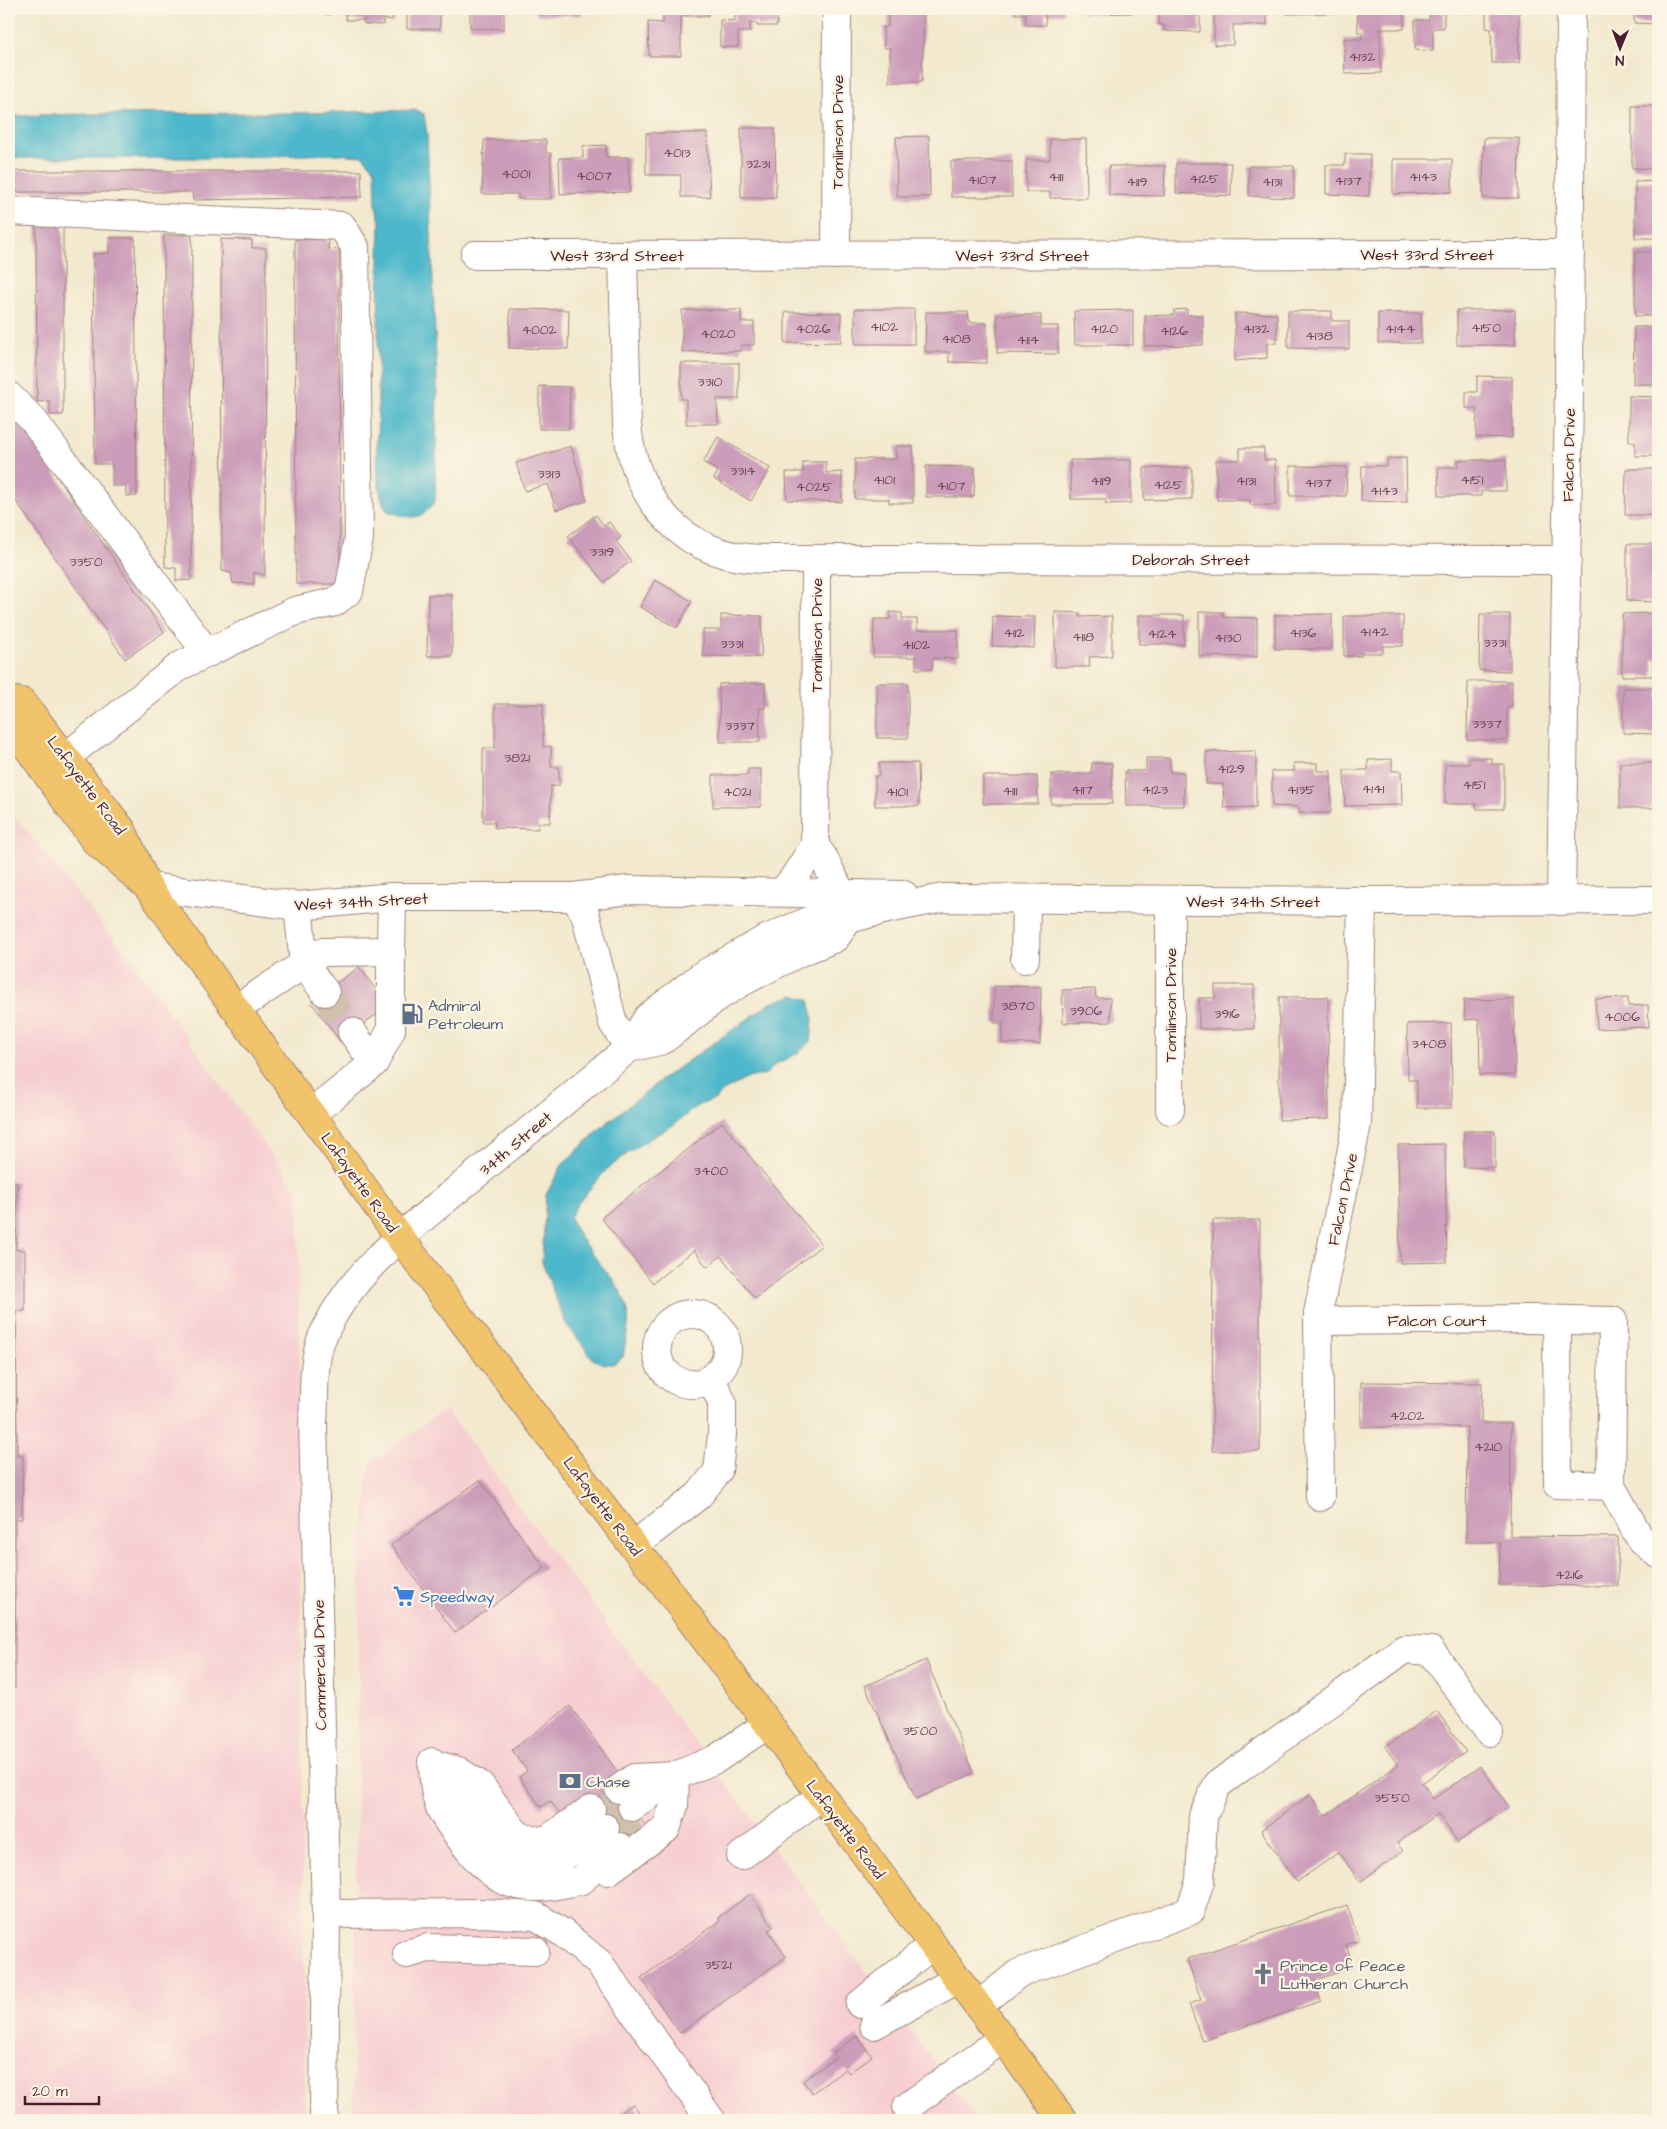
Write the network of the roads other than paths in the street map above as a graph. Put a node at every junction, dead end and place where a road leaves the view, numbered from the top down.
1 (837, 9) edge
2 (1571, 9) edge
3 (9, 211) edge
4 (1570, 254) junction
5 (475, 255) dead end
6 (623, 255) junction
7 (836, 255) junction
8 (9, 396) edge
9 (816, 559) junction
10 (1567, 560) junction
11 (207, 653) junction
12 (9, 700) edge
13 (9, 712) edge
14 (66, 757) junction
15 (815, 846) junction
16 (148, 887) junction
17 (782, 892) junction
18 (841, 893) junction
19 (392, 897) junction
20 (574, 897) junction
21 (943, 898) junction
22 (1026, 899) junction
23 (1170, 900) junction
24 (1658, 900) edge
25 (1362, 901) junction
26 (1561, 901) junction
27 (298, 906) junction
28 (391, 951) junction
29 (1025, 959) dead end
30 (304, 964) junction
31 (325, 992) tunnel mouth
32 (236, 1009) junction
33 (352, 1032) tunnel mouth
34 (629, 1048) junction
35 (374, 1063) junction
36 (1170, 1110) dead end
37 (311, 1114) junction
38 (400, 1238) junction
39 (1557, 1320) junction
40 (1318, 1321) junction
41 (711, 1379) dead end
42 (1611, 1486) junction
43 (1320, 1497) dead end
44 (633, 1546) junction
45 (1658, 1554) edge
46 (768, 1724) junction
47 (1489, 1732) dead end
48 (669, 1787) junction
49 (434, 1792) junction
50 (821, 1796) junction
51 (632, 1807) tunnel mouth
52 (605, 1828) junction
53 (741, 1856) dead end
54 (582, 1880) junction
55 (326, 1914) junction
56 (511, 1914) junction
57 (563, 1933) junction
58 (932, 1945) junction
59 (535, 1951) junction
60 (408, 1954) dead end
61 (958, 1979) junction
62 (978, 2006) junction
63 (1002, 2039) junction
64 (907, 2107) dead end
65 (324, 2120) edge
66 (711, 2120) edge
67 (1063, 2120) edge

1 - 7 street, Tomlinson Drive
2 - 4 street, Falcon Drive
3 - 11 street
4 - 7 street, West 33rd Street
4 - 10 street, Falcon Drive
5 - 6 street, West 33rd Street
6 - 7 street, West 33rd Street
6 - 9 street, Tomlinson Drive
8 - 11 street
9 - 10 street, Deborah Street
9 - 15 street, Tomlinson Drive
10 - 26 street, Falcon Drive
11 - 14 street
12 - 14 main road, Lafayette Road
13 - 16 main road, Lafayette Road
14 - 16 main road, Lafayette Road
15 - 17 street
15 - 18 street
16 - 27 street, West 34th Street
16 - 32 main road, Lafayette Road
17 - 18 street, West 34th Street
17 - 20 street, West 34th Street
18 - 21 street, West 34th Street
19 - 20 street, West 34th Street
19 - 27 street, West 34th Street
19 - 28 street
20 - 34 street
21 - 22 street, West 34th Street
21 - 34 street, West 34th Street
22 - 23 street, West 34th Street
22 - 29 street
23 - 25 street, West 34th Street
23 - 36 street, Tomlinson Drive
24 - 26 street, West 34th Street
25 - 26 street, West 34th Street
25 - 40 street, Falcon Drive
27 - 30 street
28 - 30 street
28 - 35 street
30 - 31 street
30 - 32 street
32 - 37 main road, Lafayette Road
33 - 35 street
34 - 38 street, 34th Street
35 - 37 street
37 - 38 main road, Lafayette Road
38 - 44 main road, Lafayette Road
38 - 55 street, Commercial Drive
39 - 40 street, Falcon Court
39 - 42 street
39 - 42 street, Falcon Court
40 - 43 street, Falcon Drive
41 - 44 street
42 - 45 street, Falcon Court
44 - 46 main road, Lafayette Road
46 - 48 street
46 - 50 main road, Lafayette Road
47 - 62 street
48 - 51 street
48 - 54 street
49 - 52 street
49 - 52 street
49 - 54 street
50 - 53 street
50 - 58 main road, Lafayette Road
52 - 54 street
55 - 56 street
55 - 65 street, Commercial Drive
56 - 57 street
56 - 59 street
57 - 59 street
57 - 66 street
58 - 61 main road, Lafayette Road
58 - 61 street
59 - 60 street
61 - 62 main road, Lafayette Road
62 - 63 main road, Lafayette Road
63 - 64 street
63 - 67 main road, Lafayette Road

